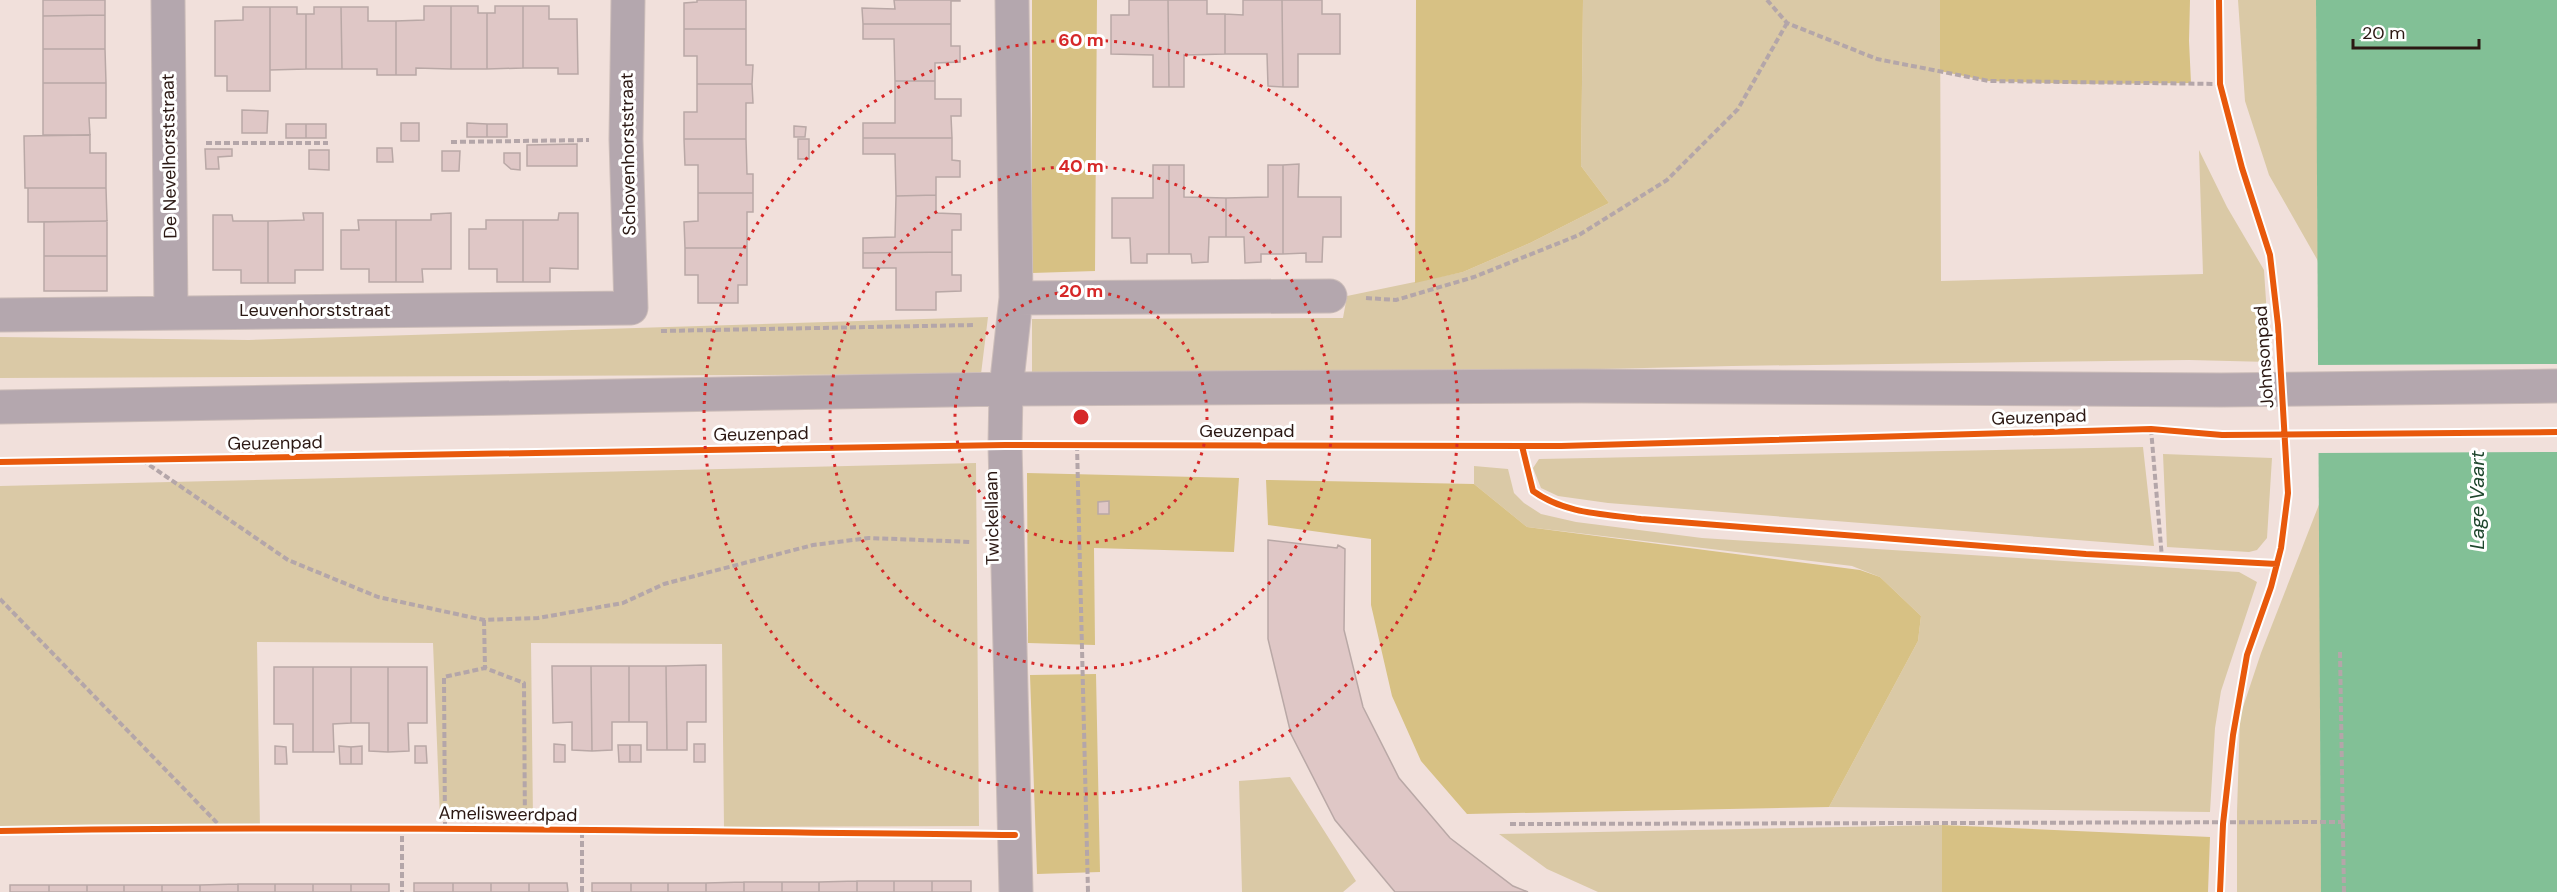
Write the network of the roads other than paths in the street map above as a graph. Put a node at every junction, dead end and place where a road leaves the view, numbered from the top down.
1 (168, 0) edge
2 (628, 0) edge
3 (1012, 0) edge
4 (1330, 296) road end
5 (631, 308) joint
6 (1015, 311) junction
7 (171, 312) junction
8 (0, 315) edge
9 (2557, 386) edge
10 (1006, 389) junction
11 (0, 407) edge
12 (1016, 892) edge

1 - 7 street, De Nevelhorststraat
2 - 5 street, Schovenhorststraat
3 - 6 street, Twickellaan
4 - 6 street
5 - 7 street, Leuvenhorststraat
6 - 10 street, Twickellaan
7 - 8 street, Leuvenhorststraat
9 - 10 street
10 - 11 street
10 - 12 street, Twickellaan

